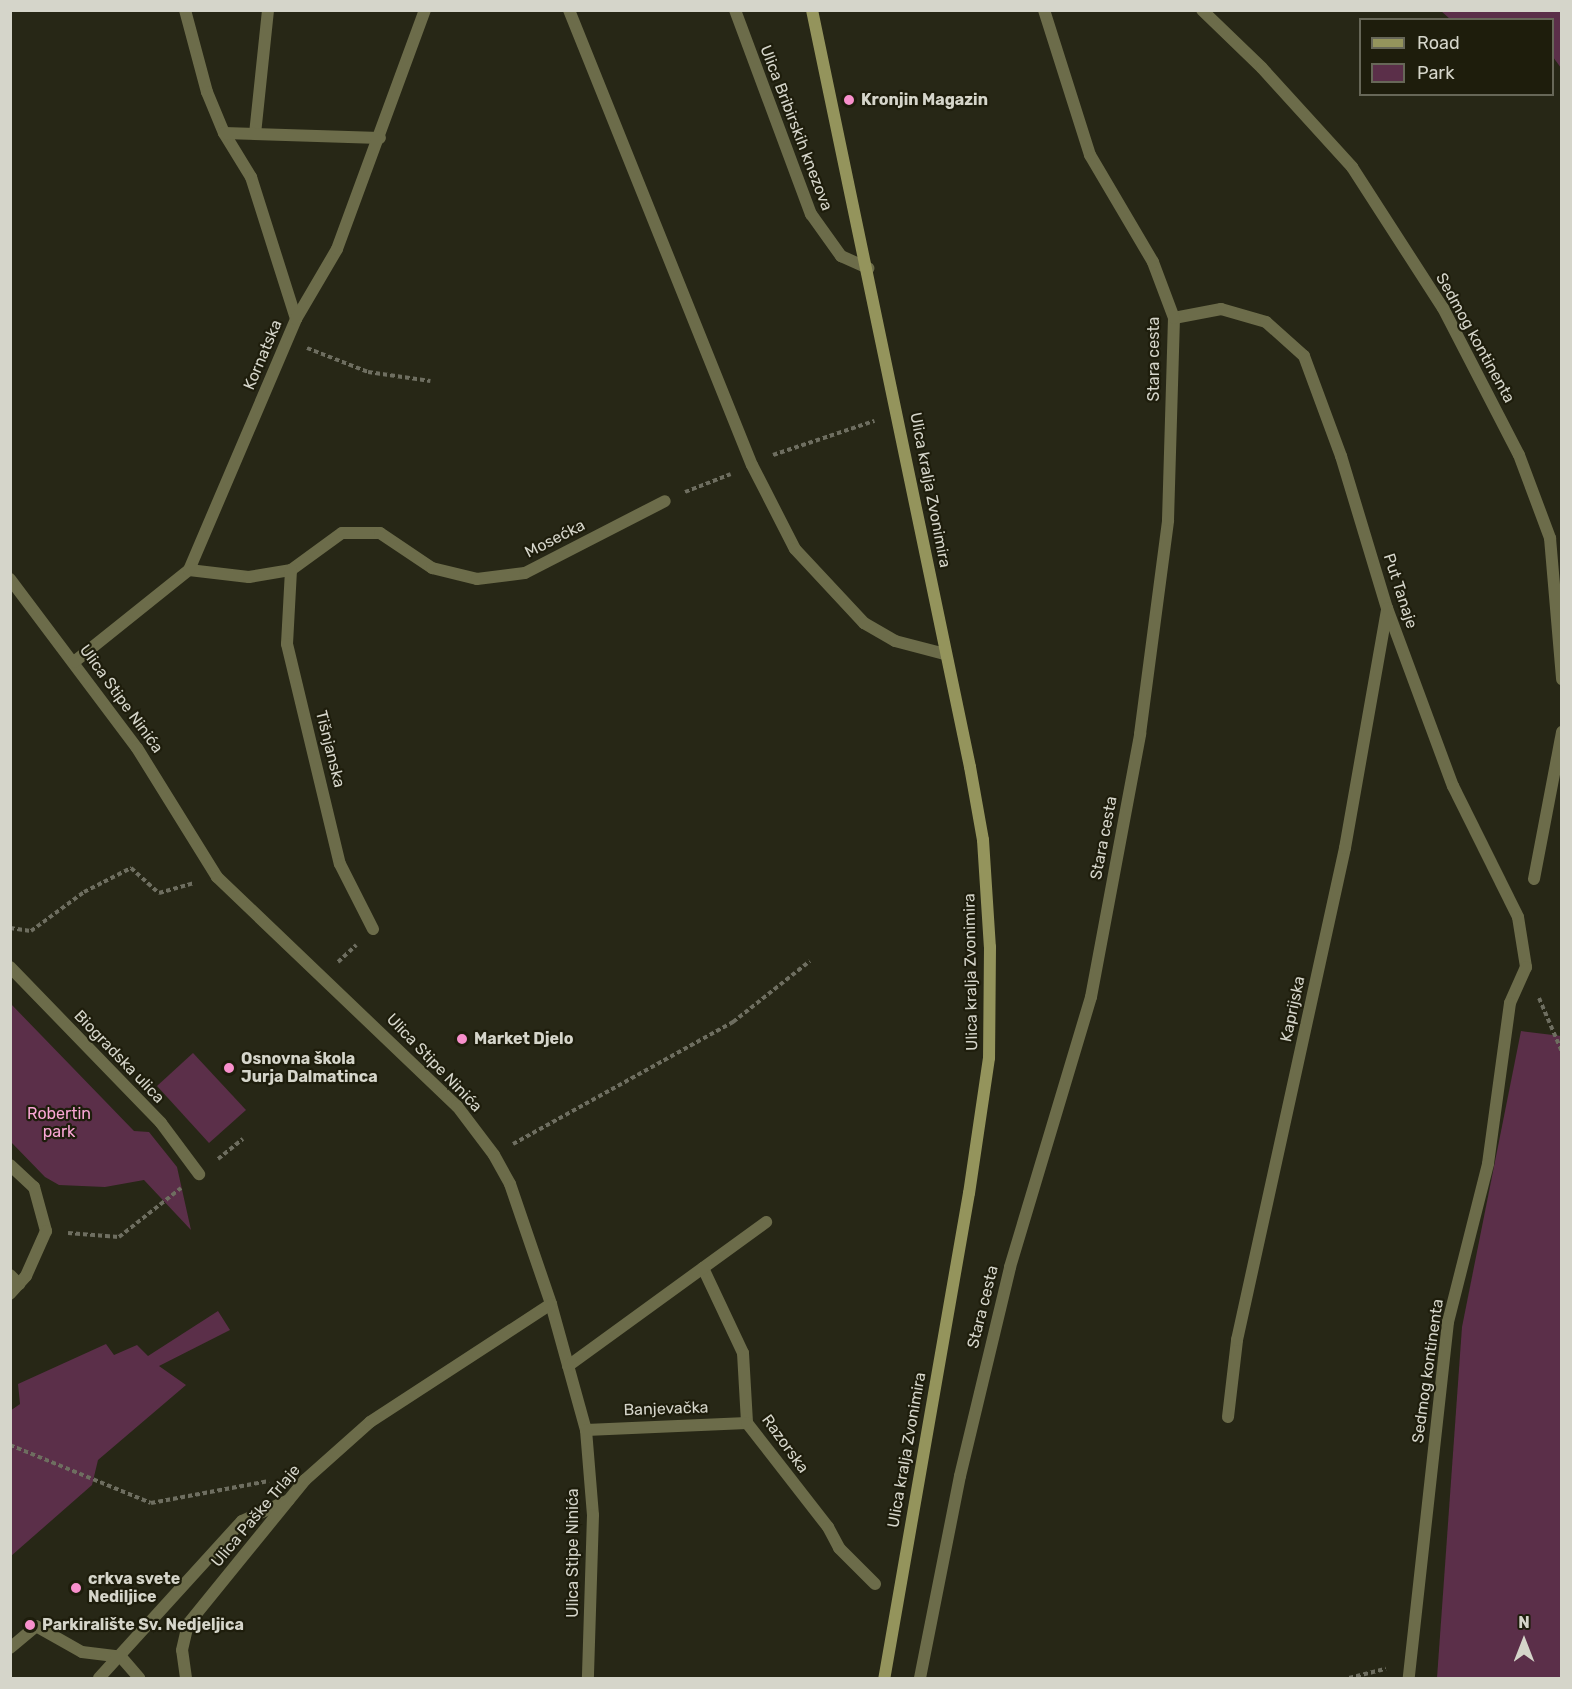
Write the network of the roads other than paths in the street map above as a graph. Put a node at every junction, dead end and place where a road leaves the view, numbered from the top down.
1 (185, 10) edge
2 (268, 10) edge
3 (424, 10) edge
4 (569, 10) edge
5 (735, 10) edge
6 (812, 10) edge
7 (1044, 10) edge
8 (1202, 10) edge
9 (224, 133) junction
10 (255, 134) junction
11 (380, 138) junction
12 (868, 268) junction
13 (1174, 318) junction
14 (296, 319) junction
15 (665, 501) road end
16 (189, 570) junction
17 (291, 570) junction
18 (10, 579) edge
19 (1387, 608) junction
20 (945, 654) junction
21 (74, 662) junction
22 (1562, 679) edge
23 (1562, 732) edge
24 (1534, 879) dead end
25 (373, 928) road end
26 (10, 967) edge
27 (1526, 967) joint
28 (10, 1165) edge
29 (199, 1174) dead end
30 (766, 1222) dead end
31 (703, 1268) junction
32 (13, 1284) edge
33 (551, 1304) junction
34 (568, 1366) junction
35 (1228, 1417) dead end
36 (747, 1423) junction
37 (586, 1430) junction
38 (291, 1500) junction
39 (875, 1584) dead end
40 (10, 1648) edge
41 (121, 1657) junction
42 (1408, 1673) edge
43 (99, 1678) edge
44 (139, 1678) edge
45 (186, 1678) edge
46 (588, 1678) edge
47 (884, 1678) edge
48 (920, 1678) edge

1 - 9 street, Kornatska
2 - 10 street
3 - 11 street
4 - 20 street
5 - 12 street, Ulica Bribirskih knezova
6 - 12 main road, Ulica kralja Zvonimira
7 - 13 street, Stara cesta
8 - 22 street, Sedmog kontinenta
9 - 10 street
9 - 14 street, Kornatska
10 - 11 street
11 - 14 street
12 - 20 main road, Ulica kralja Zvonimira
13 - 19 street, Put Tanaje
13 - 48 street, Stara cesta
14 - 16 street, Kornatska
15 - 17 street, Mosećka
16 - 17 street, Mosećka
16 - 21 street, Kornatska
17 - 25 street, Tišnjanska
18 - 21 street, Ulica Stipe Ninića
19 - 27 street, Put Tanaje
19 - 35 street, Kaprijska
20 - 47 main road, Ulica kralja Zvonimira
21 - 33 street, Ulica Stipe Ninića
23 - 24 street
26 - 29 street, Biogradska ulica
27 - 42 street, Sedmog kontinenta
28 - 32 street
30 - 31 street
31 - 34 street
31 - 36 street, Razorska
33 - 34 street, Ulica Stipe Ninića
33 - 38 street, Ulica Paške Trlaje
34 - 37 street, Ulica Stipe Ninića
36 - 37 street, Banjevačka
36 - 39 street, Razorska
37 - 46 street, Ulica Stipe Ninića
38 - 41 street
38 - 45 street, Ulica Paške Trlaje
40 - 41 street
41 - 43 street
41 - 44 street

